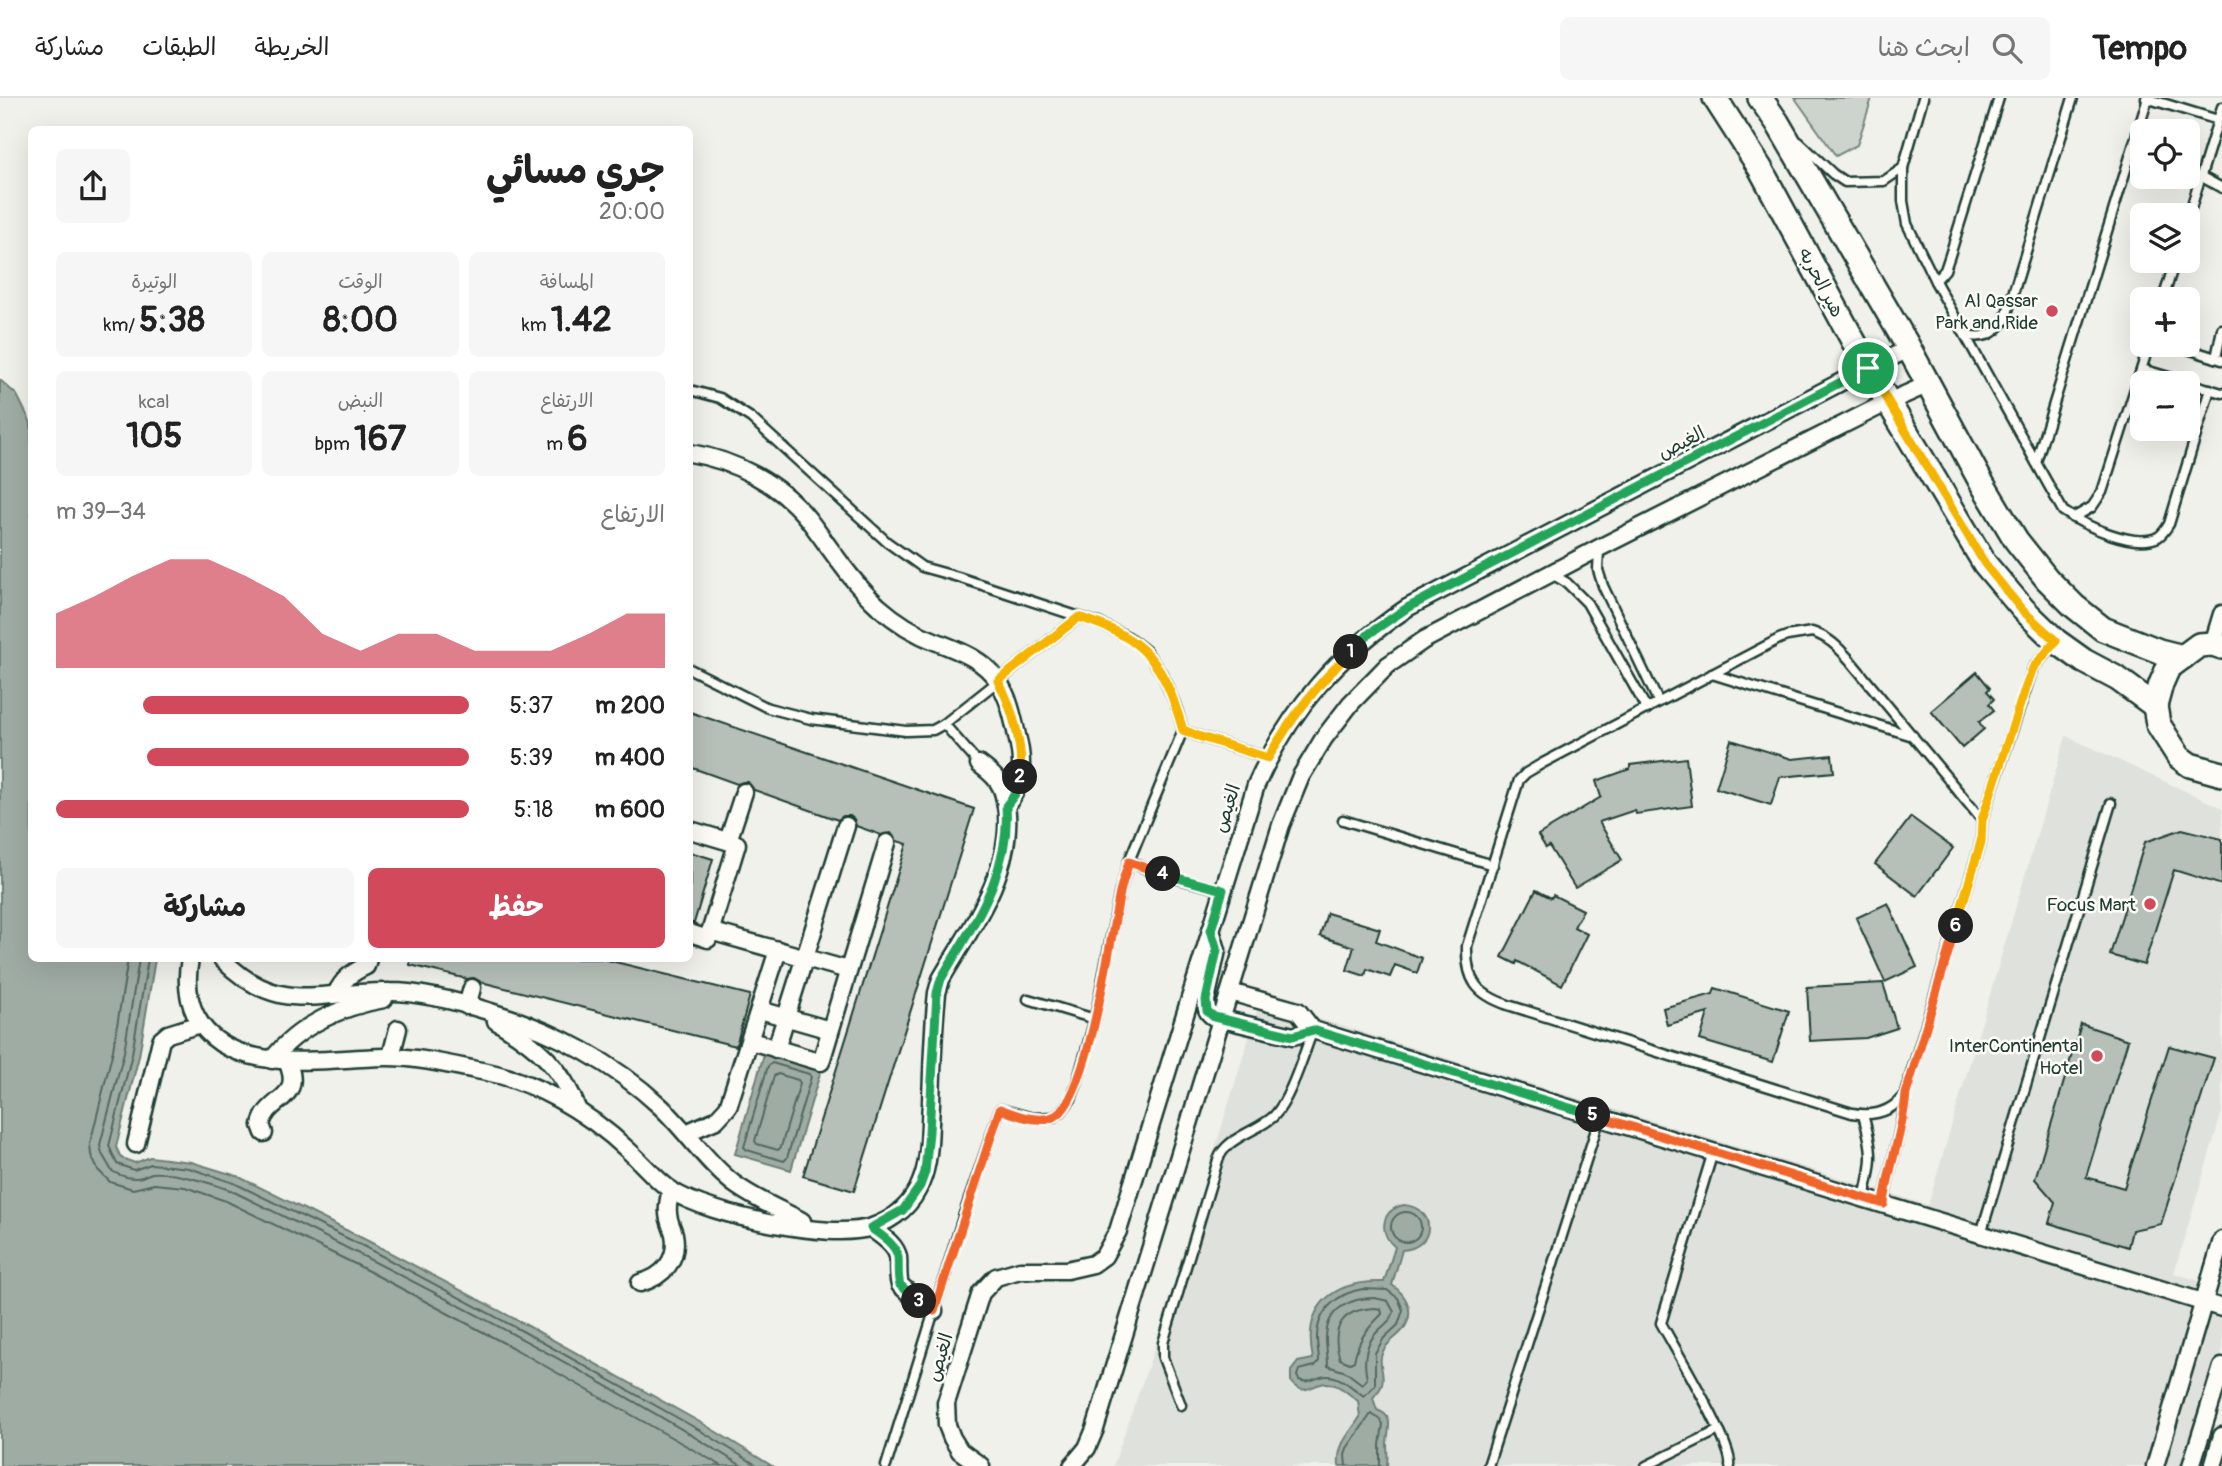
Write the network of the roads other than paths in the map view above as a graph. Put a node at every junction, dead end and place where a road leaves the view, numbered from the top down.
1 (1714, 98) edge
2 (1760, 98) edge
3 (1923, 98) edge
4 (1999, 98) edge
5 (2073, 98) edge
6 (2148, 98) edge
7 (2222, 107) edge
8 (2218, 120) junction
9 (1777, 122) junction
10 (1903, 169) junction
11 (2200, 176) joint
12 (2222, 188) edge
13 (1936, 281) junction
14 (2222, 330) edge
15 (1966, 335) junction
16 (1909, 349) junction
17 (2200, 353) edge
18 (2146, 357) edge
19 (2219, 359) edge
20 (1868, 368) junction
21 (2142, 369) junction
22 (1929, 384) junction
23 (2210, 389) junction
24 (693, 391) edge
25 (2222, 393) edge
26 (1888, 402) junction
27 (693, 454) edge
28 (2036, 462) junction
29 (2073, 518) junction
30 (1599, 548) junction
31 (1552, 574) junction
32 (2222, 614) edge
33 (1079, 617) junction
34 (2056, 641) junction
35 (2217, 645) edge
36 (2183, 657) junction
37 (693, 670) edge
38 (1712, 674) junction
39 (998, 681) junction
40 (1658, 701) junction
41 (2155, 706) junction
42 (1647, 709) junction
43 (944, 724) junction
44 (1183, 730) junction
45 (1914, 737) junction
46 (1268, 758) junction
47 (979, 764) joint
48 (2222, 774) edge
49 (744, 792) dead end
50 (2111, 803) dead end
51 (1006, 806) junction
52 (1343, 820) dead end
53 (1982, 820) junction
54 (846, 826) dead end
55 (693, 831) edge
56 (728, 841) junction
57 (887, 843) dead end
58 (1129, 862) junction
59 (1493, 865) junction
60 (1223, 890) junction
61 (710, 930) junction
62 (1211, 930) junction
63 (693, 934) edge
64 (778, 950) junction
65 (805, 958) junction
66 (190, 962) edge
67 (225, 962) edge
68 (367, 962) edge
69 (848, 970) junction
70 (472, 988) dead end
71 (1230, 992) junction
72 (335, 994) junction
73 (412, 995) junction
74 (1028, 999) dead end
75 (472, 1007) junction
76 (760, 1010) junction
77 (334, 1013) junction
78 (786, 1017) junction
79 (1222, 1019) junction
80 (1095, 1020) junction
81 (200, 1024) junction
82 (398, 1029) dead end
83 (830, 1030) junction
84 (1313, 1030) junction
85 (751, 1041) junction
86 (776, 1049) junction
87 (391, 1056) junction
88 (280, 1060) junction
89 (1906, 1094) junction
90 (578, 1111) junction
91 (1863, 1115) junction
92 (1600, 1117) junction
93 (264, 1133) dead end
94 (686, 1133) junction
95 (136, 1144) dead end
96 (1713, 1152) junction
97 (671, 1190) junction
98 (1864, 1198) junction
99 (1884, 1204) junction
100 (871, 1228) junction
101 (817, 1229) junction
102 (1981, 1234) junction
103 (2222, 1240) edge
104 (640, 1283) dead end
105 (2203, 1302) junction
106 (2222, 1308) edge
107 (934, 1311) junction
108 (2222, 1367) edge
109 (1181, 1405) dead end
110 (1719, 1430) junction
111 (2222, 1436) edge
112 (886, 1466) edge
113 (981, 1466) edge
114 (1072, 1466) edge
115 (1488, 1466) edge
116 (1646, 1466) edge
117 (1730, 1466) edge
118 (2154, 1466) edge
119 (2191, 1466) edge
120 (2213, 1466) edge

1 - 20 main road, هير الحربه
2 - 9 main road, هير الحربه
3 - 10 lane
4 - 13 lane
5 - 15 lane
6 - 8 lane
6 - 28 lane
7 - 8 lane
8 - 11 lane
9 - 10 lane
9 - 16 main road, هير الحربه
10 - 13 lane
11 - 12 lane
13 - 15 lane
14 - 19 lane
15 - 28 lane
16 - 20 street, الغيص
16 - 22 main road, هير الحربه
17 - 19 lane
18 - 21 lane
20 - 26 main road, هير الحربه
20 - 46 street, الغيص
21 - 23 lane
21 - 29 lane
22 - 26 street
22 - 36 main road, هير الحربه
23 - 25 lane
23 - 29 lane
24 - 33 lane
26 - 30 street
26 - 34 main road, هير الحربه
27 - 39 street
28 - 29 lane
30 - 31 street
30 - 40 lane
31 - 42 lane
31 - 71 street
32 - 35 street
33 - 39 lane
33 - 44 lane
34 - 41 main road, هير الحربه
34 - 53 lane
35 - 36 main road
36 - 41 main road
37 - 43 lane
38 - 40 lane
38 - 45 lane
38 - 45 lane
39 - 43 lane
39 - 51 street
40 - 42 lane
41 - 48 main road
42 - 59 lane
43 - 47 lane
44 - 46 lane
44 - 58 lane
45 - 53 lane
46 - 60 street, الغيص
47 - 51 street
49 - 56 street
50 - 102 lane
51 - 100 street
52 - 59 lane
53 - 89 lane
54 - 65 street
55 - 56 street
56 - 61 street
57 - 69 street
58 - 60 lane
58 - 80 lane
59 - 91 lane
60 - 62 street, الغيص
61 - 63 street
61 - 64 street
62 - 79 street
62 - 113 street, الغيص
64 - 65 street
64 - 76 street
65 - 69 street
65 - 78 street
66 - 81 street
67 - 72 street
68 - 72 street
69 - 83 street
70 - 75 street
71 - 79 street
71 - 84 street
72 - 73 street
72 - 77 street
73 - 75 street
73 - 77 street
74 - 80 lane
75 - 90 street
75 - 94 street
76 - 78 street
76 - 85 street
77 - 88 street
78 - 83 street
78 - 86 street
79 - 84 street
79 - 114 street
80 - 107 lane
81 - 88 street
81 - 95 street
82 - 87 street
83 - 86 street
84 - 92 street
84 - 109 lane
85 - 86 street
85 - 94 street
87 - 88 street
87 - 90 street
88 - 93 street
89 - 91 lane
89 - 99 lane
90 - 97 street
91 - 98 lane
92 - 96 street
92 - 115 lane
94 - 101 street
96 - 98 street
96 - 110 lane
97 - 101 street
97 - 104 street
98 - 99 street
99 - 102 street
100 - 101 street
100 - 107 street
102 - 105 street
103 - 105 street
105 - 106 street
105 - 118 street
107 - 112 lane
108 - 119 street
110 - 116 lane
110 - 117 lane
111 - 120 street

